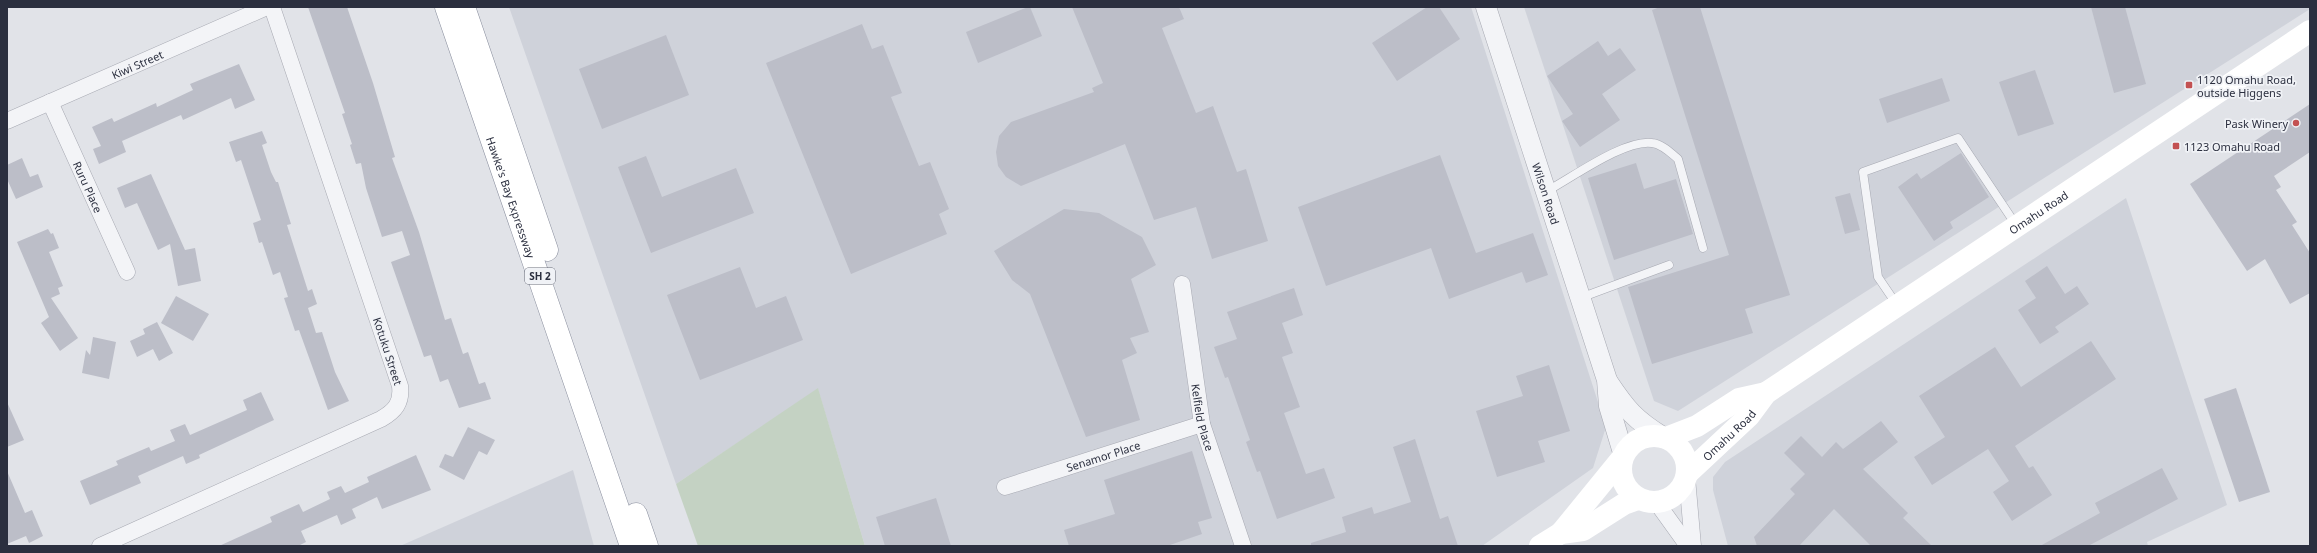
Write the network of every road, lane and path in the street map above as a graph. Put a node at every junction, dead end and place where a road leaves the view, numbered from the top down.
1 (267, 7) edge
2 (272, 7) edge
3 (446, 7) edge
4 (464, 7) edge
5 (1486, 7) edge
6 (2310, 31) edge
7 (50, 102) junction
8 (7, 121) edge
9 (1546, 191) junction
10 (2017, 225) junction
11 (1703, 248) dead end
12 (1669, 265) dead end
13 (127, 272) dead end
14 (1182, 284) dead end
15 (1580, 298) junction
16 (1897, 305) junction
17 (1607, 380) junction
18 (1766, 393) junction
19 (1202, 424) junction
20 (1664, 437) junction
21 (1624, 456) junction
22 (1687, 476) junction
23 (1005, 487) dead end
24 (1648, 501) junction
25 (1561, 533) junction
26 (100, 546) edge
27 (631, 546) edge
28 (647, 546) edge
29 (1243, 546) edge
30 (1540, 546) edge
31 (1688, 546) edge
32 (1693, 546) edge

1 - 7 street, Kiwi Street
2 - 26 street, Kotuku Street
3 - 27 main road, Hawke's Bay Expressway / SH 2
4 - 28 main road, Hawke's Bay Expressway / SH 2
5 - 9 street, Wilson Road
6 - 10 main road, Omahu Road
7 - 8 street, Kiwi Street
7 - 13 street, Ruru Place
9 - 11 lane
9 - 15 street, Wilson Road
10 - 16 main road, Omahu Road
10 - 16 lane
12 - 15 lane
14 - 19 street, Kelfield Place
15 - 17 street, Wilson Road
16 - 18 main road, Omahu Road
17 - 20 street, Wilson Road
17 - 21 street, Wilson Road
18 - 20 main road, Omahu Road
18 - 22 main road, Omahu Road
19 - 23 street, Senamor Place
19 - 29 street, Kelfield Place
20 - 21 main road
20 - 22 main road
21 - 24 main road
21 - 25 main road
22 - 24 main road
22 - 32 street
24 - 25 main road
24 - 31 street
25 - 30 main road

